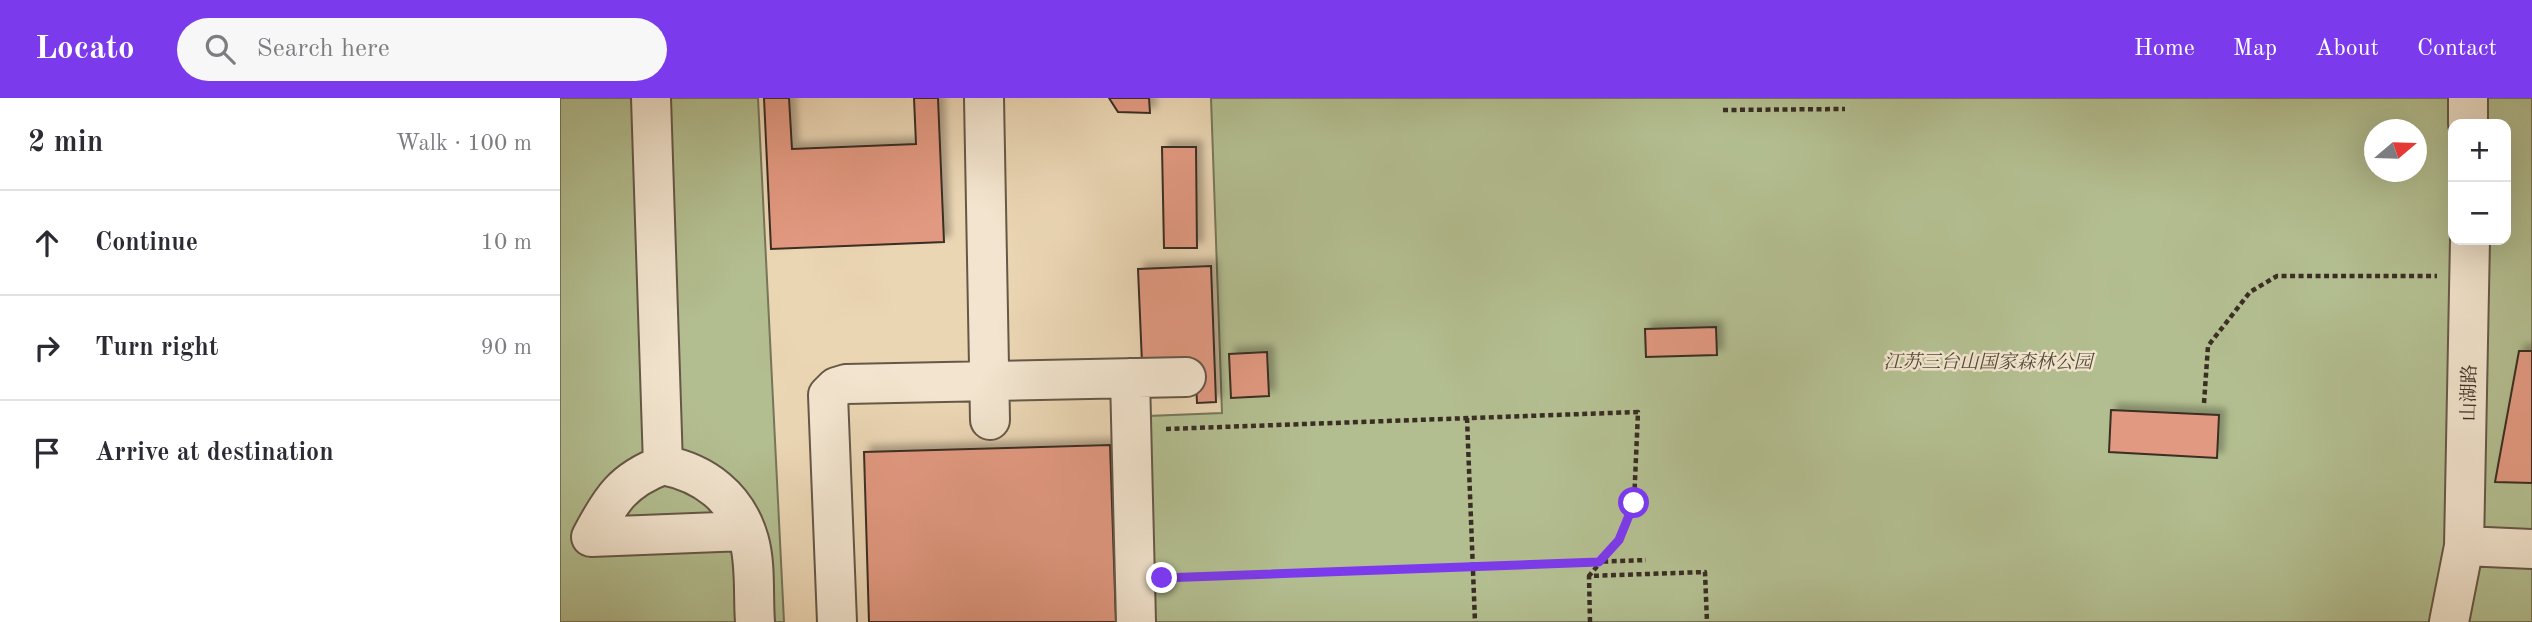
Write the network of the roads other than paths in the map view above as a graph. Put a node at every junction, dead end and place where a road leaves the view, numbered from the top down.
1 (652, 98) edge
2 (984, 98) edge
3 (2468, 98) edge
4 (2468, 119) edge
5 (2470, 258) edge
6 (1186, 377) dead end
7 (1130, 378) junction
8 (989, 381) junction
9 (990, 420) dead end
10 (663, 465) junction
11 (745, 531) junction
12 (2464, 547) junction
13 (2532, 549) edge
14 (754, 622) edge
15 (837, 622) edge
16 (1136, 622) edge
17 (2449, 622) edge

1 - 10 street
2 - 8 street
3 - 4 street
5 - 12 street, 山湖路
6 - 7 street
7 - 8 street
7 - 16 street
8 - 9 street
8 - 15 street
10 - 11 street
10 - 11 street
11 - 14 street
12 - 13 street
12 - 17 street, 山湖路

